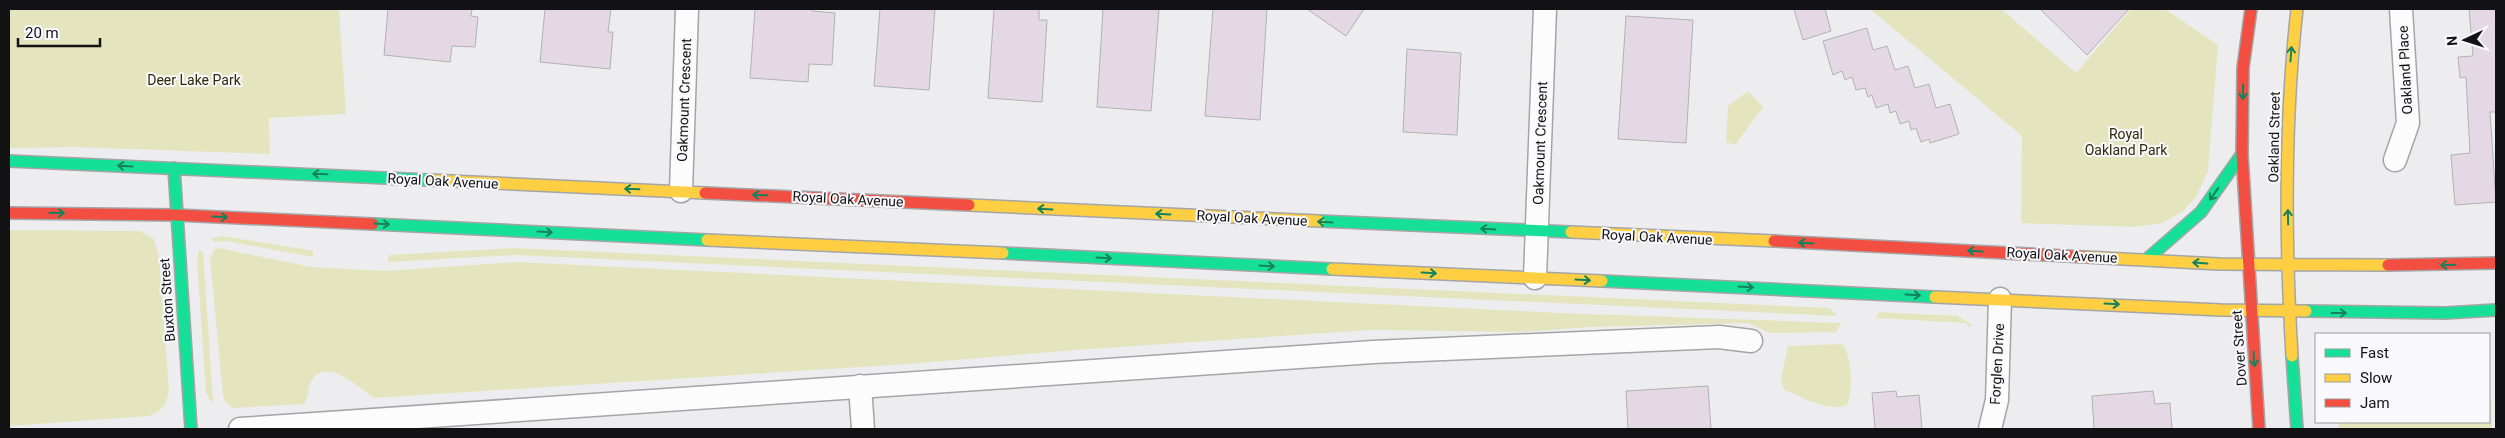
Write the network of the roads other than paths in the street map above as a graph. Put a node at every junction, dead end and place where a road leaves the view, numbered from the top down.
1 (687, 9) edge
2 (1545, 9) edge
3 (2250, 9) edge
4 (2297, 9) edge
5 (2401, 9) edge
6 (2242, 154) junction
7 (9, 160) edge
8 (2395, 160) dead end
9 (174, 168) junction
10 (681, 191) junction
11 (9, 213) edge
12 (176, 215) junction
13 (1536, 231) junction
14 (2146, 260) junction
15 (2496, 262) edge
16 (2248, 264) junction
17 (2289, 265) junction
18 (1535, 278) junction
19 (2000, 298) junction
20 (2252, 310) junction
21 (2496, 310) edge
22 (2290, 312) junction
23 (1751, 341) dead end
24 (860, 386) junction
25 (191, 429) edge
26 (240, 429) edge
27 (863, 429) edge
28 (1990, 429) edge
29 (2259, 429) edge
30 (2297, 429) edge

1 - 10 street, Oakmount Crescent
2 - 13 street, Oakmount Crescent
3 -> 6 main road
17 -> 4 main road, Oakland Street
5 - 8 street, Oakland Place
6 -> 14 main road
6 - 16 main road
9 -> 7 main road, Royal Oak Avenue
10 -> 9 main road, Royal Oak Avenue
9 - 12 main road, Buxton Street
13 -> 10 main road, Royal Oak Avenue
11 -> 12 main road
12 -> 18 main road
12 - 25 main road, Buxton Street
14 -> 13 main road, Royal Oak Avenue
13 - 18 street, Oakmount Crescent
16 -> 14 main road, Royal Oak Avenue
15 -> 17 main road, Royal Oak Avenue
16 - 17 main road, Royal Oak Avenue
16 - 20 main road, Dover Street
17 - 22 main road
18 -> 19 main road
19 -> 20 main road
19 - 28 street, Forglen Drive
20 - 22 main road
20 -> 29 main road, Dover Street
22 -> 21 main road
22 - 30 main road
23 - 24 street
24 - 26 street
24 - 27 street

